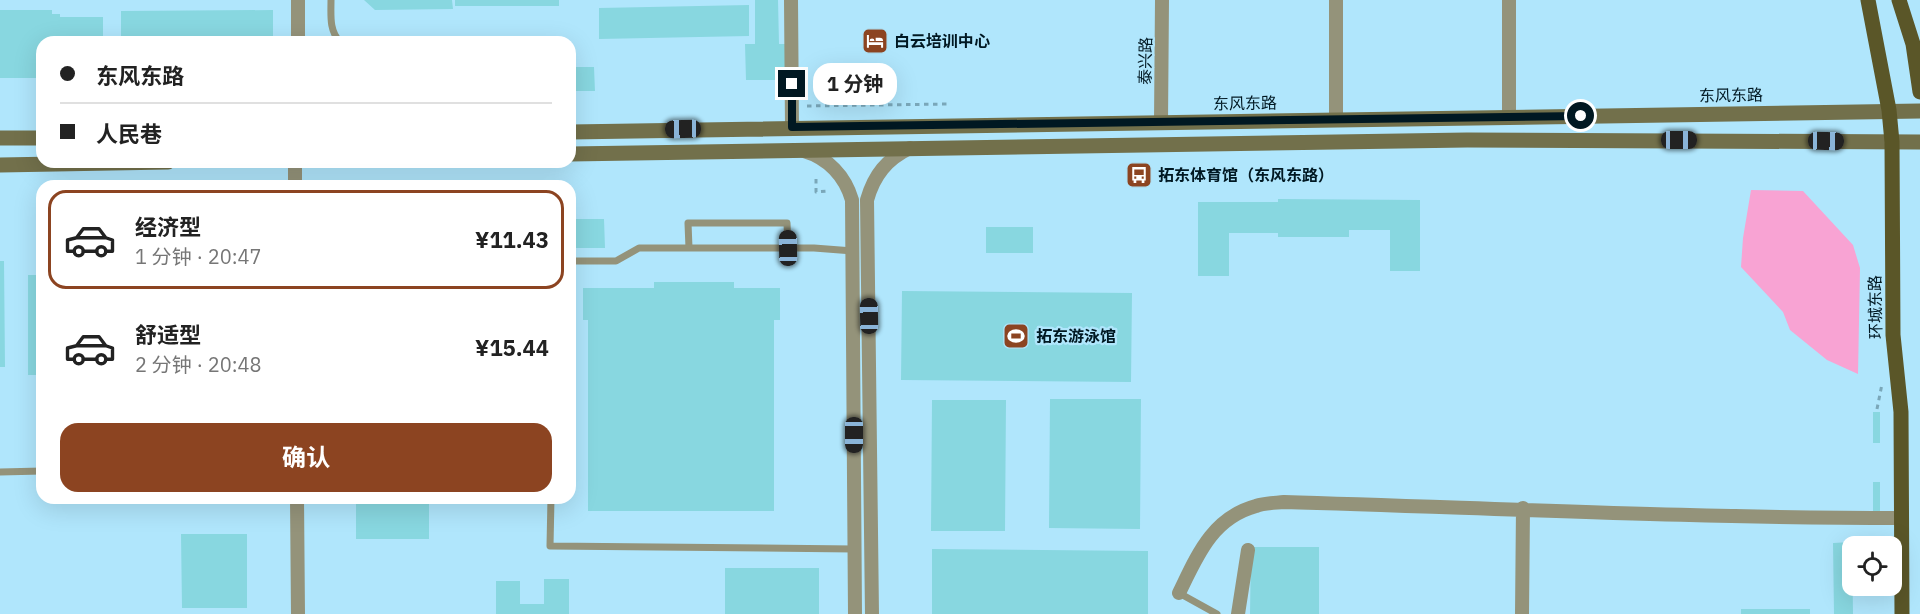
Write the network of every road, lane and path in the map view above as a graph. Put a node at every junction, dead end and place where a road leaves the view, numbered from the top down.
1 (298, 0) edge
2 (331, 0) edge
3 (791, 0) edge
4 (1162, 0) edge
5 (1336, 0) edge
6 (1509, 0) edge
7 (1868, 0) edge
8 (1899, 0) edge
9 (298, 36) edge
10 (334, 36) edge
11 (1920, 92) edge
12 (947, 104) dead end
13 (805, 106) dead end
14 (814, 106) junction
15 (1889, 110) junction
16 (1920, 111) edge
17 (814, 113) dead end
18 (1509, 117) junction
19 (1336, 119) junction
20 (1161, 122) junction
21 (792, 127) junction
22 (774, 128) junction
23 (576, 132) edge
24 (0, 138) edge
25 (36, 138) edge
26 (1892, 142) junction
27 (1920, 142) edge
28 (910, 148) junction
29 (773, 150) junction
30 (799, 150) junction
31 (576, 154) edge
32 (36, 164) edge
33 (0, 165) edge
34 (816, 179) dead end
35 (829, 191) dead end
36 (689, 248) junction
37 (788, 248) junction
38 (853, 251) junction
39 (576, 261) edge
40 (36, 471) edge
41 (0, 472) edge
42 (297, 504) edge
43 (551, 504) edge
44 (1523, 508) junction
45 (1901, 518) junction
46 (854, 549) junction
47 (1248, 550) dead end
48 (1179, 593) joint
49 (298, 614) edge
50 (855, 614) edge
51 (872, 614) edge
52 (1217, 614) edge
53 (1238, 614) edge
54 (1522, 614) edge
55 (1902, 614) edge

1 - 9 street
2 - 10 lane
3 - 21 street
4 - 20 street, 泰兴路
5 - 19 street
6 - 18 street
7 - 15 main road, 环城东路
8 - 11 main road
12 - 14 path
13 - 14 path
14 - 17 path
15 - 16 main road, 东风东路
15 - 18 main road, 东风东路
15 - 26 main road, 环城东路
18 - 19 main road, 东风东路
19 - 20 main road, 东风东路
20 - 21 main road, 东风东路
21 - 22 main road, 东风东路
22 - 23 main road, 东风东路
22 - 29 main road
24 - 25 main road
26 - 27 main road
26 - 28 main road
26 - 45 main road, 环城东路
28 - 30 main road
28 - 51 street
29 - 30 main road
29 - 31 main road
30 - 38 street
32 - 33 main road
34 - 35 path
36 - 37 lane
36 - 37 lane
36 - 39 lane
37 - 38 lane
38 - 46 street
40 - 41 lane
42 - 49 street
43 - 46 lane
44 - 45 street
44 - 48 street
44 - 54 street
45 - 55 main road, 环城东路
46 - 50 street
47 - 53 street
48 - 52 lane

